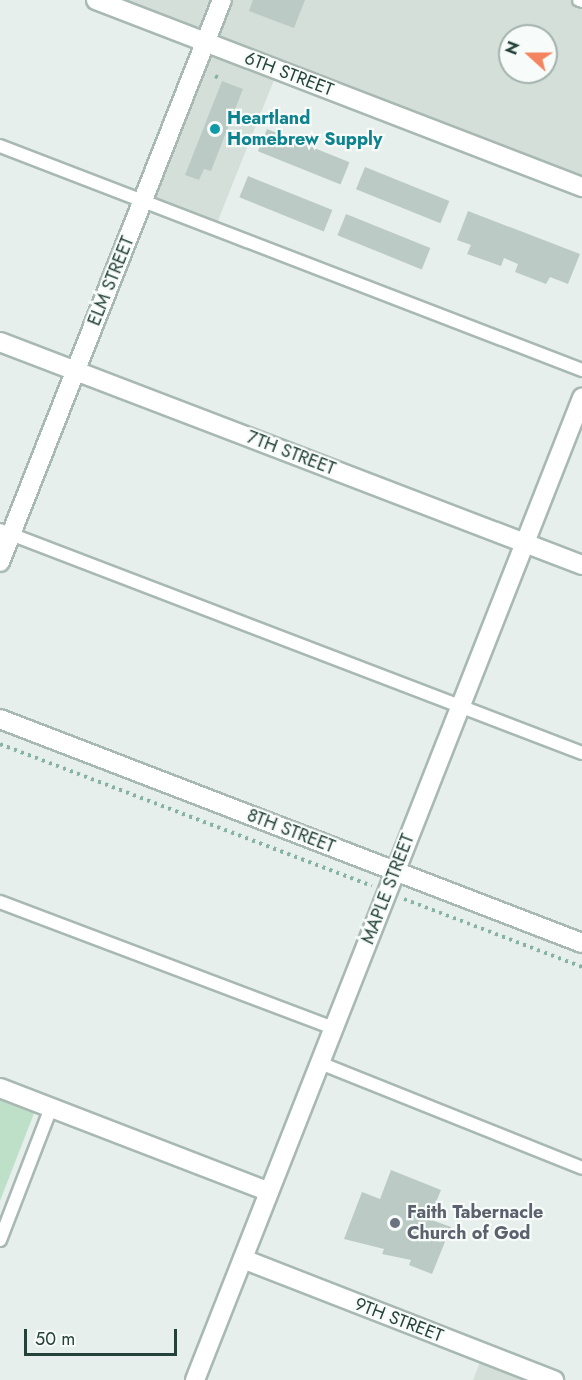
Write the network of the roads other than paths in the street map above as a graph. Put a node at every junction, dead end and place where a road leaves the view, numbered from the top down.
1 (96, 0) edge
2 (222, 0) edge
3 (206, 42) junction
4 (0, 146) edge
5 (582, 187) edge
6 (143, 201) junction
7 (0, 342) edge
8 (582, 370) edge
9 (76, 371) junction
10 (582, 398) edge
11 (6, 532) edge
12 (524, 543) junction
13 (0, 562) edge
14 (582, 565) edge
15 (460, 706) junction
16 (0, 719) edge
17 (582, 753) edge
18 (395, 871) junction
19 (0, 902) edge
20 (582, 943) edge
21 (334, 1028) junction
22 (320, 1063) junction
23 (0, 1088) edge
24 (51, 1108) junction
25 (582, 1168) edge
26 (269, 1192) junction
27 (0, 1240) edge
28 (243, 1259) junction
29 (195, 1380) edge
30 (554, 1380) edge

1 - 3 street, 6TH STREET
2 - 3 street, ELM STREET
3 - 5 street, 6TH STREET
3 - 6 street, ELM STREET
4 - 6 lane
6 - 8 lane
6 - 9 street, ELM STREET
7 - 9 street, 7TH STREET
9 - 11 street, ELM STREET
9 - 12 street, 7TH STREET
10 - 12 street, MAPLE STREET
11 - 13 street, ELM STREET
11 - 15 lane
12 - 14 street, 7TH STREET
12 - 15 street, MAPLE STREET
15 - 17 lane
15 - 18 street, MAPLE STREET
16 - 18 street, 8TH STREET
18 - 20 street, 8TH STREET
18 - 21 street, MAPLE STREET
19 - 21 lane
21 - 22 street, MAPLE STREET
22 - 25 lane
22 - 26 street, MAPLE STREET
23 - 24 street
24 - 26 street
24 - 27 lane
26 - 28 street, MAPLE STREET
28 - 29 street, MAPLE STREET
28 - 30 street, 9TH STREET

